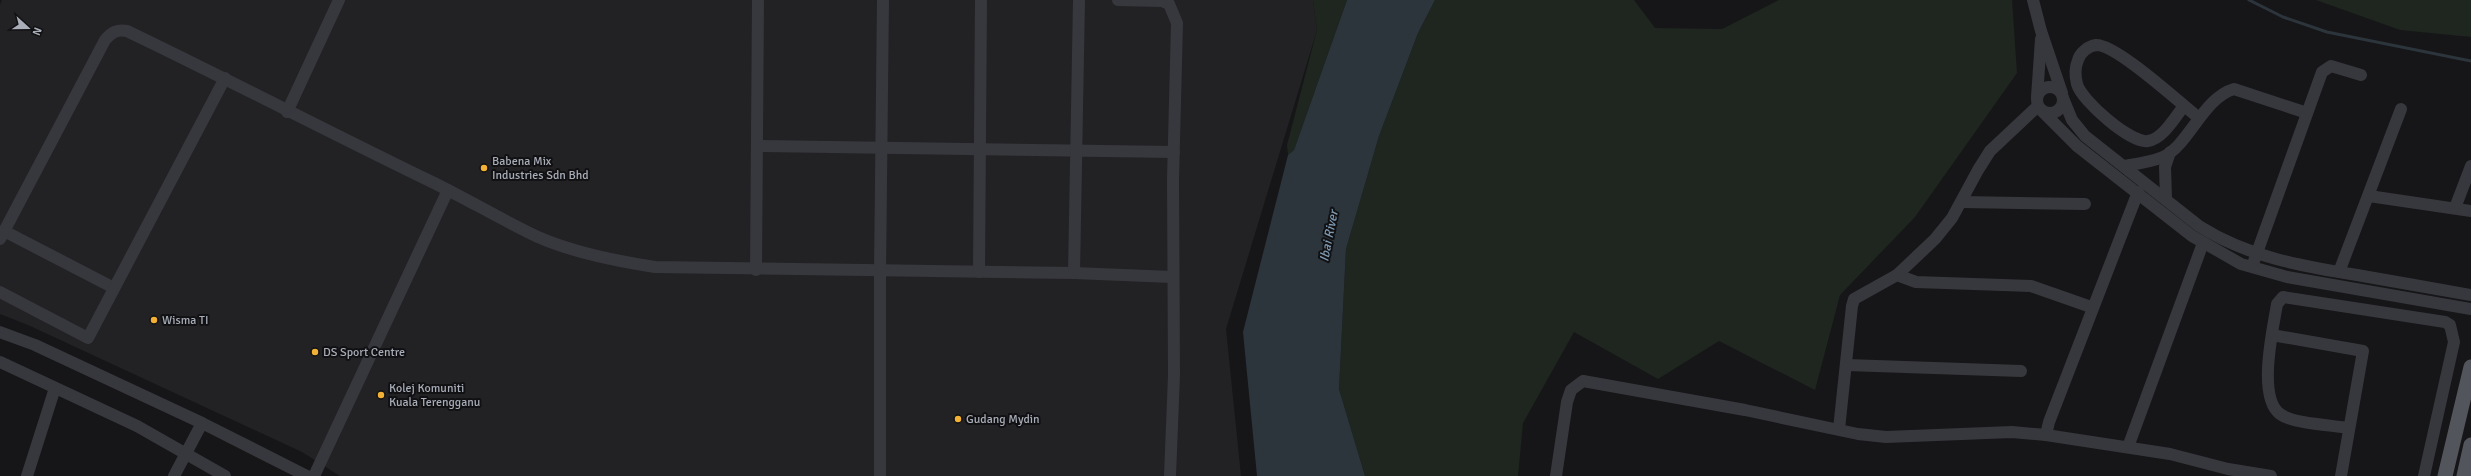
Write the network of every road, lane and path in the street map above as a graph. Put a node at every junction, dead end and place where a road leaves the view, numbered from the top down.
1 (339, 0) edge
2 (758, 0) edge
3 (883, 0) edge
4 (981, 0) edge
5 (1079, 0) edge
6 (1118, 0) edge
7 (2033, 0) edge
8 (2041, 32) junction
9 (2361, 75) dead end
10 (225, 78) junction
11 (2062, 96) junction
12 (2038, 104) junction
13 (2184, 106) junction
14 (2401, 109) dead end
15 (287, 112) junction
16 (2307, 113) junction
17 (2200, 118) junction
18 (757, 146) junction
19 (881, 148) junction
20 (980, 149) junction
21 (1076, 151) junction
22 (1174, 152) junction
23 (2170, 152) junction
24 (2124, 166) junction
25 (2471, 166) edge
26 (448, 190) junction
27 (2138, 192) junction
28 (2369, 196) junction
29 (2166, 199) junction
30 (1962, 202) junction
31 (2085, 204) dead end
32 (2455, 208) junction
33 (2471, 211) edge
34 (2, 235) edge
35 (2203, 243) junction
36 (2257, 254) junction
37 (2252, 268) junction
38 (756, 270) junction
39 (880, 272) junction
40 (978, 272) junction
41 (2339, 272) junction
42 (1074, 273) junction
43 (1898, 275) junction
44 (1172, 277) junction
45 (114, 288) junction
46 (0, 292) edge
47 (2471, 294) edge
48 (2091, 307) junction
49 (2471, 309) edge
50 (0, 332) edge
51 (2272, 334) junction
52 (0, 362) edge
53 (1847, 365) junction
54 (2471, 367) edge
55 (2022, 371) dead end
56 (55, 388) junction
57 (202, 423) junction
58 (2349, 428) junction
59 (1839, 429) junction
60 (2046, 435) junction
61 (2471, 445) edge
62 (2128, 447) junction
63 (186, 454) junction
64 (2467, 472) edge
65 (2254, 475) edge
66 (27, 476) edge
67 (174, 476) edge
68 (225, 476) edge
69 (307, 476) edge
70 (314, 476) edge
71 (880, 476) edge
72 (1170, 476) edge
73 (1556, 476) edge
74 (2271, 476) edge
75 (2341, 476) edge
76 (2424, 476) edge
77 (2445, 476) edge

1 - 15 street
2 - 18 street
3 - 19 street
4 - 20 street
5 - 21 street
6 - 22 street
7 - 8 street
8 - 11 street
8 - 12 street
9 - 16 street
10 - 15 street
10 - 34 street
10 - 45 street
11 - 12 street
11 - 12 street
11 - 24 street
12 - 27 street
12 - 30 street
13 - 13 street
13 - 17 street
14 - 28 street
15 - 26 street
16 - 17 street
16 - 36 street
17 - 23 street
18 - 19 street
18 - 38 street
19 - 20 street
19 - 39 street
20 - 21 street
20 - 40 street
21 - 22 street
21 - 42 street
22 - 44 street
23 - 24 street
23 - 29 street
24 - 29 street
25 - 32 street
26 - 38 street
26 - 70 street
27 - 35 street
27 - 48 street
28 - 32 street
28 - 41 street
29 - 36 street
30 - 31 street
30 - 43 street
32 - 33 street
34 - 45 street
35 - 37 street
35 - 62 street
36 - 37 street
36 - 41 street
37 - 49 street
38 - 39 street
39 - 40 street
39 - 71 street
40 - 42 street
41 - 47 street
42 - 44 street
43 - 48 street
43 - 53 street
44 - 72 street
45 - 46 street
48 - 60 street
50 - 57 street
51 - 58 street
51 - 58 street
51 - 76 street
52 - 56 street
53 - 55 street
53 - 59 street
54 - 77 main road
56 - 63 street
56 - 66 street
57 - 63 street
57 - 69 street
58 - 75 street
59 - 60 street
59 - 73 street
60 - 62 street
61 - 64 main road
62 - 65 street
63 - 67 street
63 - 68 street
65 - 74 street

